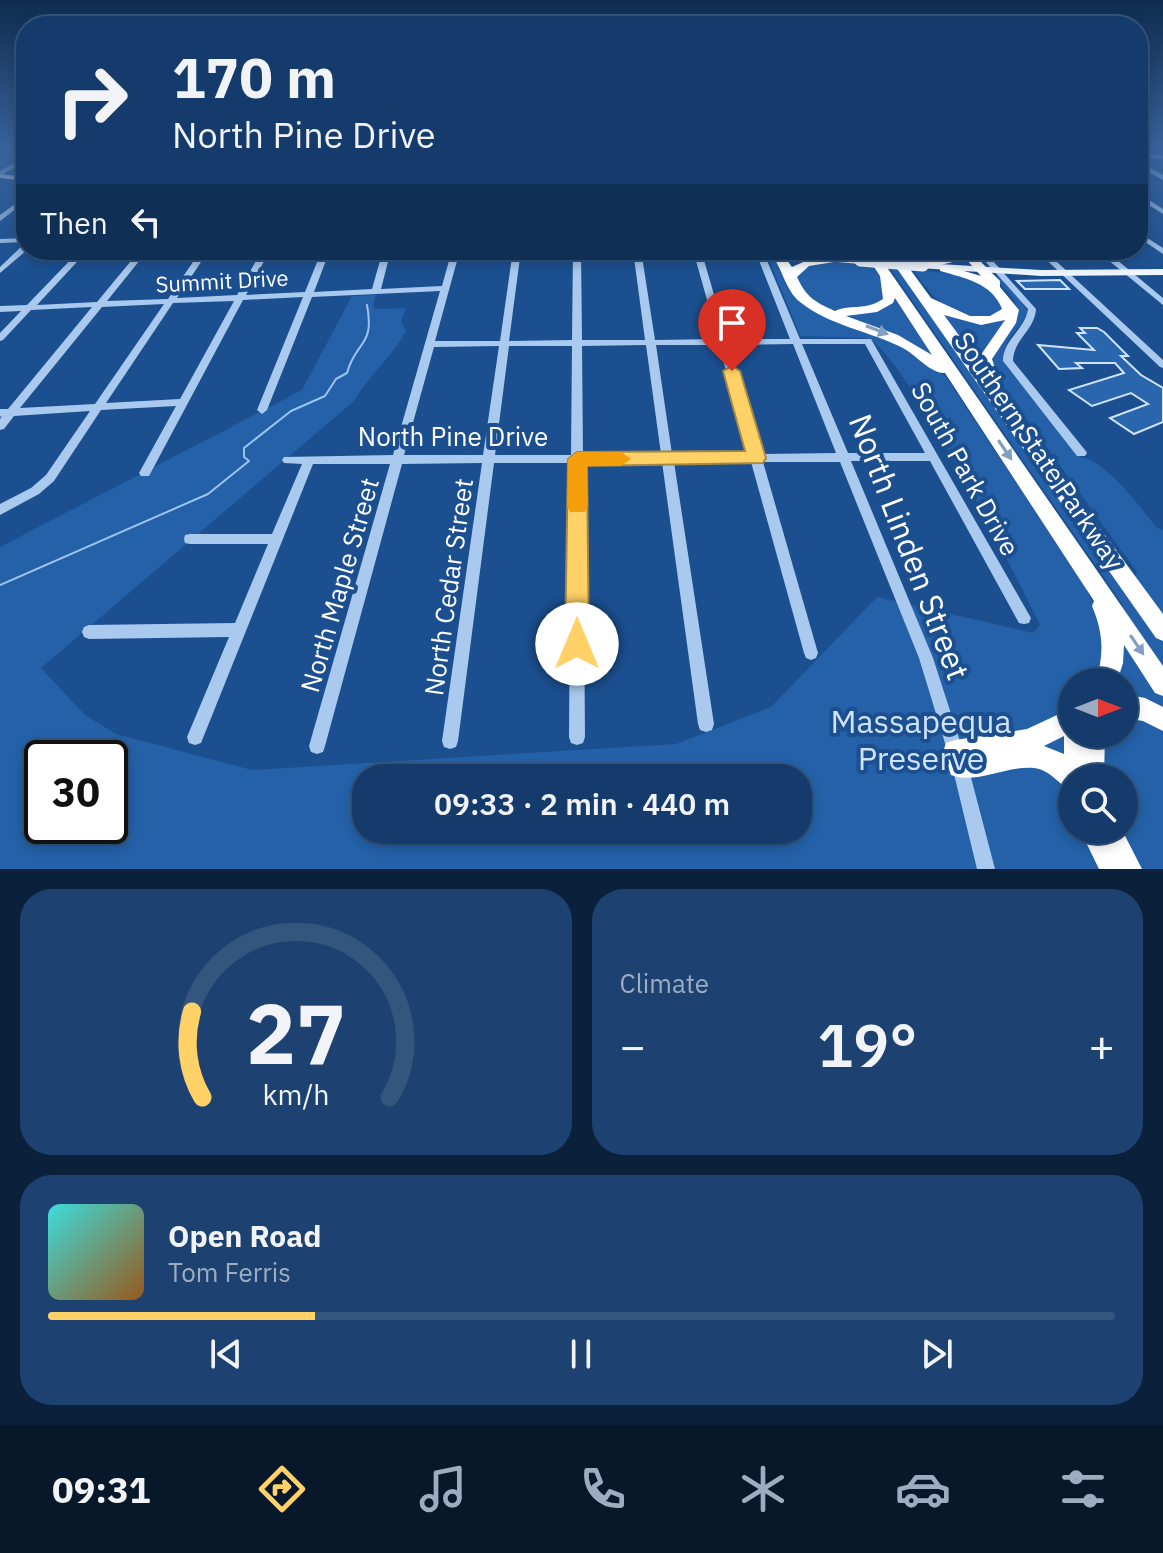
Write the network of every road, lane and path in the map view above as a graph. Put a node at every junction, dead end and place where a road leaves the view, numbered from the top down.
1 (16, 206) edge
2 (0, 219) edge
3 (16, 256) edge
4 (74, 260) edge
5 (136, 260) edge
6 (198, 260) edge
7 (261, 260) edge
8 (322, 260) edge
9 (384, 260) edge
10 (453, 260) edge
11 (516, 260) edge
12 (577, 260) edge
13 (638, 260) edge
14 (700, 260) edge
15 (763, 260) edge
16 (784, 260) edge
17 (828, 260) edge
18 (848, 260) edge
19 (876, 260) edge
20 (898, 260) edge
21 (949, 260) edge
22 (977, 260) edge
23 (985, 260) edge
24 (1050, 260) edge
25 (1112, 260) edge
26 (923, 266) junction
27 (944, 269) junction
28 (0, 271) edge
29 (884, 272) junction
30 (993, 272) junction
31 (1127, 272) junction
32 (1163, 272) edge
33 (1064, 273) junction
34 (908, 274) junction
35 (446, 288) junction
36 (376, 291) junction
37 (308, 294) junction
38 (240, 298) junction
39 (170, 301) junction
40 (1163, 302) edge
41 (99, 305) junction
42 (28, 308) junction
43 (0, 309) edge
44 (0, 338) edge
45 (650, 342) junction
46 (724, 342) junction
47 (797, 342) junction
48 (504, 343) junction
49 (577, 343) junction
50 (431, 344) junction
51 (1163, 365) edge
52 (183, 402) junction
53 (98, 407) junction
54 (262, 410) dead end
55 (979, 411) junction
56 (6, 412) edge
57 (1006, 414) junction
58 (0, 426) edge
59 (1081, 453) dead end
60 (934, 457) junction
61 (756, 458) junction
62 (845, 458) junction
63 (488, 459) junction
64 (577, 459) junction
65 (667, 459) junction
66 (288, 460) dead end
67 (309, 460) junction
68 (399, 460) junction
69 (145, 473) dead end
70 (1031, 488) junction
71 (0, 510) edge
72 (190, 539) dead end
73 (276, 539) junction
74 (1118, 569) junction
75 (1024, 618) dead end
76 (1163, 619) edge
77 (239, 630) junction
78 (1163, 631) edge
79 (89, 632) dead end
80 (811, 653) dead end
81 (1110, 668) edge
82 (1163, 685) edge
83 (1138, 709) edge
84 (1163, 719) edge
85 (706, 724) dead end
86 (1058, 729) edge
87 (195, 737) dead end
88 (577, 737) dead end
89 (450, 741) dead end
90 (317, 746) dead end
91 (958, 759) junction
92 (1059, 764) edge
93 (1100, 844) edge
94 (1115, 844) edge
95 (986, 869) edge
96 (1113, 869) edge
97 (1128, 869) edge

1 - 2 street
3 - 28 street
4 - 42 street
5 - 41 street
6 - 39 street
7 - 38 street
8 - 37 street
9 - 36 street
10 - 35 street, North Maple Street
11 - 48 street, North Cedar Street
12 - 49 street
13 - 45 street
14 - 46 street
15 - 47 street, North Linden Street
16 -> 55 highway
17 - 29 highway
18 - 26 main road, bridge
19 - 29 highway, Southern State Parkway
20 - 34 highway, Southern State Parkway
21 - 26 highway
22 - 30 highway
23 - 30 street
24 - 33 street
25 - 31 street
26 - 27 main road
27 - 30 main road
27 - 34 highway
29 - 55 highway, Southern State Parkway
30 - 33 main road
30 - 57 highway
30 - 59 street
31 - 32 main road
31 - 33 main road
31 - 40 street
33 - 51 street
34 - 57 highway, Southern State Parkway
35 - 36 street, Summit Drive
35 - 50 street, North Maple Street
36 - 37 street, Summit Drive
37 - 38 street, Summit Drive
37 - 54 street
38 - 39 street, Summit Drive
38 - 52 street
39 - 41 street, Summit Drive
39 - 53 street
41 - 42 street, Summit Drive
41 - 56 street
42 - 43 street, Summit Drive
42 - 44 street
45 - 46 street
45 - 49 street
45 - 65 street
46 - 47 street
46 - 61 street
47 - 60 street, South Park Drive
47 - 62 street, North Linden Street
48 - 49 street
48 - 50 street
48 - 63 street, North Cedar Street
49 - 64 street
50 - 68 street, North Maple Street
52 - 53 street
52 - 69 street
53 - 56 street
53 - 71 street
55 -> 70 highway, Southern State Parkway
56 - 58 street
57 - 74 highway, Southern State Parkway
60 - 62 street, North Pine Drive
60 - 75 street, South Park Drive
61 - 62 street, North Pine Drive
61 - 65 street, North Pine Drive
61 - 80 street
62 - 91 street, North Linden Street
63 - 64 street, North Pine Drive
63 - 68 street, North Pine Drive
63 - 89 street, North Cedar Street
64 - 65 street, North Pine Drive
64 - 88 street
65 - 85 street
66 - 67 street, North Pine Drive
67 - 68 street, North Pine Drive
67 - 73 street
68 - 90 street, North Maple Street
70 - 81 highway
70 -> 82 highway, Southern State Parkway
72 - 73 street
73 - 77 street
74 - 76 highway
74 - 78 highway, Southern State Parkway
77 - 79 street
77 - 87 street
83 - 84 highway
86 - 91 highway
91 - 92 highway
91 - 95 street, North Linden Street
93 - 96 highway
94 - 97 highway

